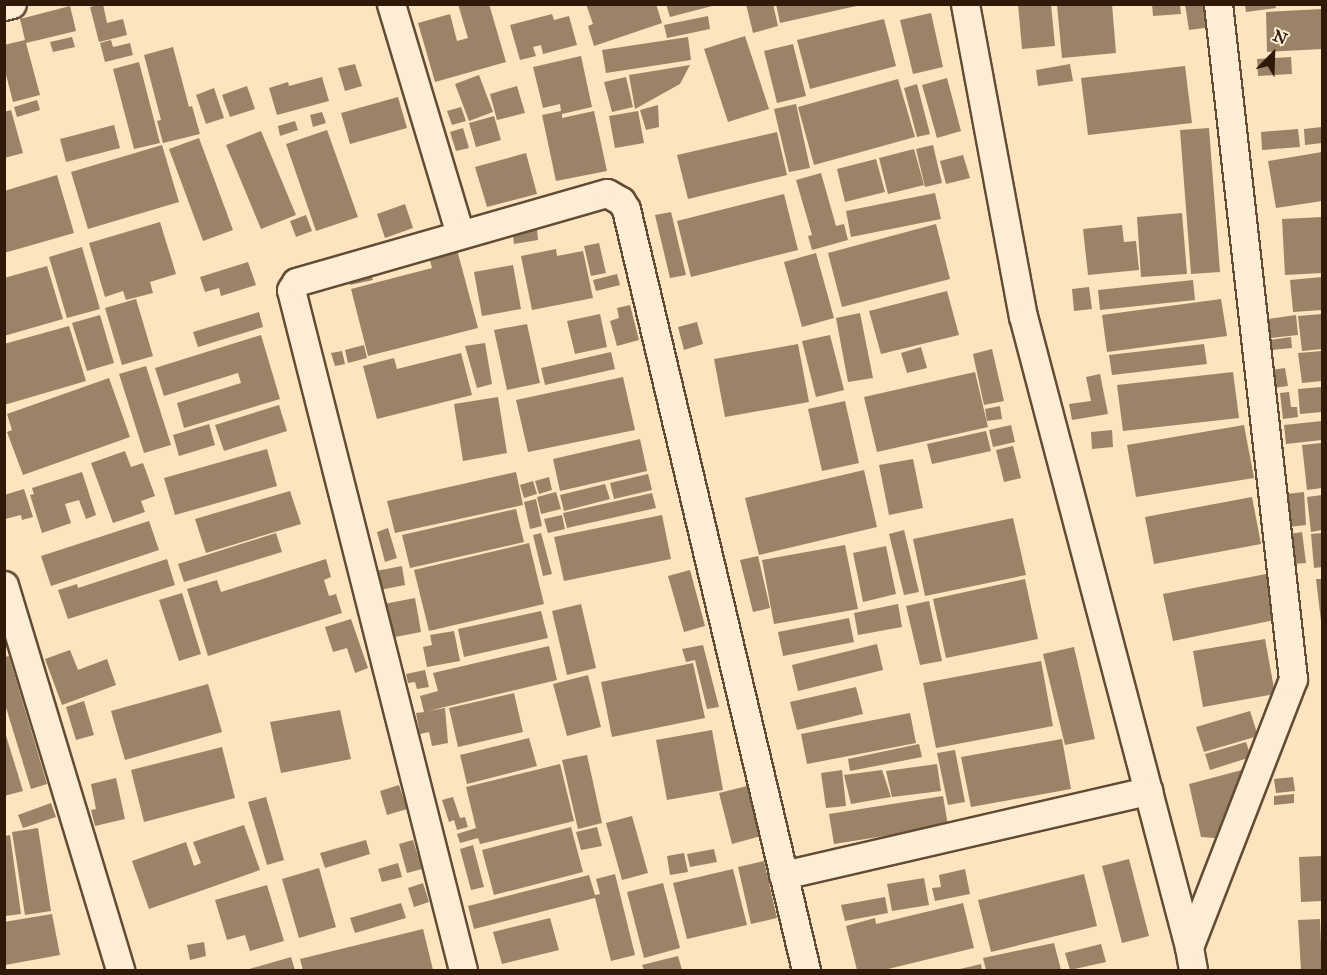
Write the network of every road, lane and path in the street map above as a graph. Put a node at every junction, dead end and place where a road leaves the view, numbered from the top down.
1 (12, 4) edge
2 (391, 4) edge
3 (964, 4) edge
4 (1218, 4) edge
5 (4, 6) edge
6 (460, 234) junction
7 (4, 585) edge
8 (9, 619) edge
9 (1148, 791) junction
10 (783, 875) junction
11 (1191, 959) edge
12 (120, 970) edge
13 (463, 970) edge
14 (806, 970) edge

1 - 5 street
2 - 6 street
3 - 9 street
4 - 11 street
6 - 10 street
6 - 13 street
7 - 8 street
8 - 12 street
9 - 10 street
9 - 11 street
10 - 14 street

